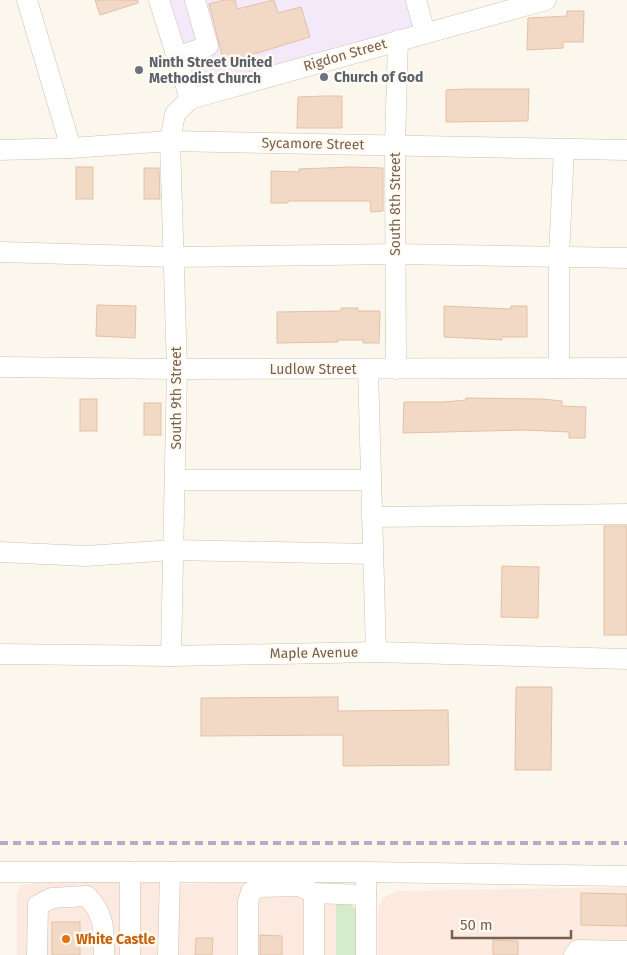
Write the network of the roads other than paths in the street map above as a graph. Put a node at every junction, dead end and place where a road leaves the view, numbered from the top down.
1 (27, 0) edge
2 (159, 0) edge
3 (195, 0) edge
4 (416, 0) edge
5 (546, 0) edge
6 (425, 32) junction
7 (398, 40) junction
8 (177, 57) junction
9 (190, 99) junction
10 (170, 140) junction
11 (395, 146) junction
12 (71, 148) junction
13 (564, 149) junction
14 (0, 150) edge
15 (627, 150) edge
16 (0, 252) edge
17 (396, 254) junction
18 (559, 256) junction
19 (174, 257) junction
20 (627, 258) edge
21 (0, 367) edge
22 (559, 368) junction
23 (627, 368) edge
24 (177, 369) junction
25 (368, 369) junction
26 (396, 369) junction
27 (175, 480) junction
28 (371, 480) junction
29 (627, 514) edge
30 (372, 518) junction
31 (173, 550) junction
32 (0, 552) edge
33 (373, 554) junction
34 (376, 652) junction
35 (0, 654) edge
36 (171, 656) junction
37 (627, 658) edge
38 (40, 871) junction
39 (0, 872) edge
40 (130, 872) junction
41 (170, 872) junction
42 (366, 872) junction
43 (627, 876) edge
44 (314, 893) junction
45 (366, 895) junction
46 (38, 904) junction
47 (627, 951) edge
48 (37, 955) edge
49 (104, 955) edge
50 (130, 955) edge
51 (168, 955) edge
52 (248, 955) edge
53 (314, 955) edge
54 (366, 955) edge
55 (574, 955) edge

1 - 12 street
2 - 8 street
3 - 8 street
4 - 6 street
5 - 6 street, Rigdon Street
6 - 7 street, Rigdon Street
7 - 9 street, Rigdon Street
7 - 11 street, South 8th Street
8 - 9 street
9 - 10 street
10 - 11 street, Sycamore Street
10 - 12 street, Sycamore Street
10 - 19 street, South 9th Street
11 - 13 street, Sycamore Street
11 - 17 street, South 8th Street
12 - 14 street, Sycamore Street
13 - 15 street, Sycamore Street
13 - 18 street
16 - 19 street
17 - 18 street
17 - 19 street
17 - 26 street, South 8th Street
18 - 20 street
18 - 22 street
19 - 24 street, South 9th Street
21 - 24 street, Ludlow Street
22 - 23 street, Ludlow Street
22 - 26 street, Ludlow Street
24 - 25 street, Ludlow Street
24 - 27 street, South 9th Street
25 - 26 street, Ludlow Street
25 - 28 street
27 - 28 street
27 - 31 street, South 9th Street
28 - 30 street
29 - 30 street
30 - 33 street
31 - 32 street
31 - 33 street
31 - 36 street, South 9th Street
33 - 34 street
34 - 36 street, Maple Avenue
34 - 37 street, Maple Avenue
35 - 36 street, Maple Avenue
38 - 39 street
38 - 40 street
38 - 46 street
40 - 41 street
40 - 50 street
41 - 42 street
41 - 51 street
42 - 43 street
42 - 45 street
44 - 45 street
44 - 52 street
44 - 53 street
45 - 54 street
46 - 48 street
46 - 49 street
47 - 55 street

